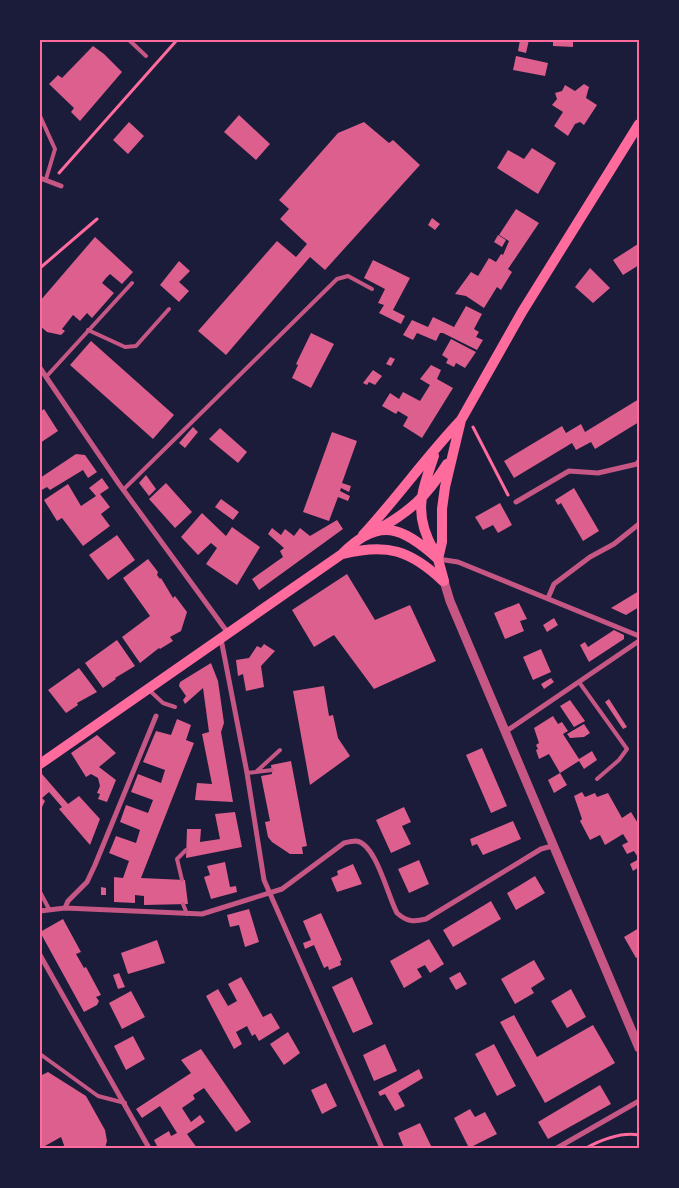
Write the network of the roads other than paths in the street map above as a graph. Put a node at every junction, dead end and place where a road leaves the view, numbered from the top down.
1 (129, 40) edge
2 (146, 56) dead end
3 (40, 116) edge
4 (639, 124) edge
5 (46, 180) edge
6 (61, 186) dead end
7 (132, 283) dead end
8 (372, 289) dead end
9 (169, 309) dead end
10 (88, 330) junction
11 (40, 368) edge
12 (46, 377) junction
13 (464, 415) junction
14 (438, 445) junction
15 (453, 456) junction
16 (638, 464) edge
17 (123, 490) junction
18 (396, 499) junction
19 (422, 500) junction
20 (516, 502) road end
21 (408, 510) junction
22 (639, 524) edge
23 (374, 531) junction
24 (363, 535) junction
25 (342, 554) junction
26 (438, 559) junction
27 (444, 581) junction
28 (548, 598) junction
29 (225, 636) junction
30 (639, 636) edge
31 (639, 641) edge
32 (579, 682) junction
33 (148, 689) junction
34 (175, 707) dead end
35 (156, 716) dead end
36 (504, 732) junction
37 (280, 750) dead end
38 (40, 764) edge
39 (272, 770) dead end
40 (257, 772) junction
41 (247, 773) junction
42 (597, 779) dead end
43 (552, 846) junction
44 (186, 850) dead end
45 (182, 880) dead end
46 (40, 892) edge
47 (269, 894) junction
48 (183, 904) dead end
49 (65, 908) junction
50 (49, 909) junction
51 (40, 911) edge
52 (187, 914) junction
53 (40, 956) edge
54 (639, 1048) edge
55 (40, 1054) edge
56 (639, 1101) edge
57 (124, 1103) junction
58 (149, 1148) edge
59 (382, 1148) edge
60 (557, 1148) edge

1 - 2 lane
3 - 5 lane
4 - 13 main road
5 - 6 street
7 - 10 lane
8 - 17 lane
9 - 10 lane
10 - 12 lane
11 - 12 street
12 - 17 street
13 - 14 main road
13 - 15 main road
14 - 18 main road
14 - 19 main road
15 - 19 main road
15 - 26 main road
16 - 20 street
17 - 29 street
18 - 21 main road
18 - 24 main road
19 - 21 main road
19 - 26 main road
21 - 23 main road
22 - 28 street
23 - 24 main road
23 - 26 main road
24 - 25 main road
25 - 27 main road
25 - 29 main road
26 - 27 main road
26 - 28 street
27 - 36 street
28 - 30 street
29 - 33 main road
29 - 41 street
31 - 32 street
32 - 36 street
32 - 42 lane
33 - 34 lane
33 - 38 main road
35 - 49 street
36 - 43 street
37 - 40 lane
39 - 40 lane
40 - 41 lane
41 - 47 street
43 - 47 street
43 - 54 street
44 - 45 lane
46 - 50 lane
47 - 52 street
47 - 59 street
48 - 52 lane
49 - 50 street
49 - 52 street
50 - 51 street
53 - 57 street
55 - 57 lane
56 - 60 street
57 - 58 street

